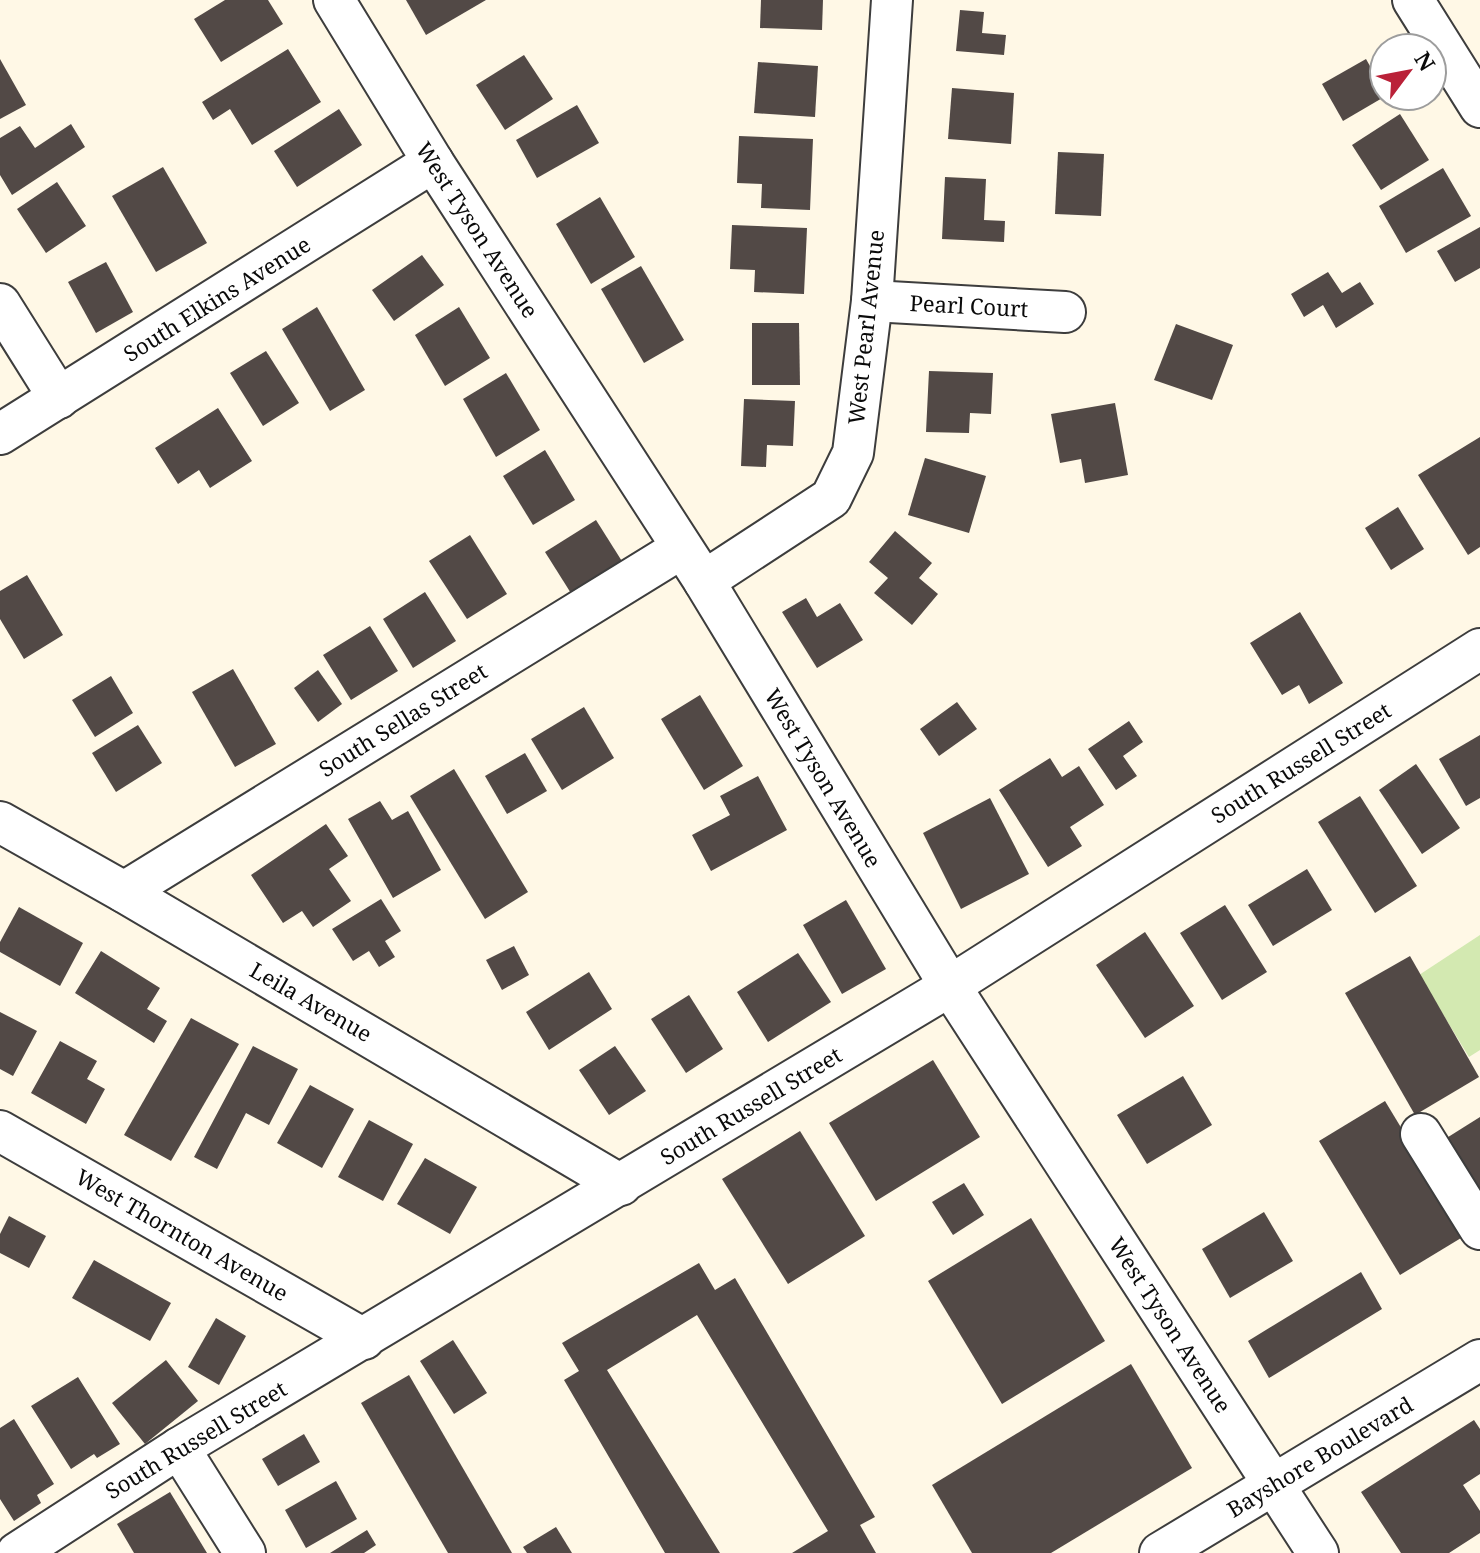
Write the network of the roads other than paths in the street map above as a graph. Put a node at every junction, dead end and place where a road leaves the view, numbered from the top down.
1 (334, 0) edge
2 (892, 0) edge
3 (1413, 0) edge
4 (1480, 107) edge
5 (433, 162) junction
6 (872, 301) junction
7 (0, 304) edge
8 (1065, 312) dead end
9 (59, 398) junction
10 (0, 434) edge
11 (682, 548) junction
12 (704, 581) junction
13 (1480, 649) edge
14 (0, 822) edge
15 (124, 892) junction
16 (950, 986) junction
17 (0, 1131) edge
18 (1421, 1134) dead end
19 (621, 1185) junction
20 (1480, 1229) edge
21 (364, 1339) junction
22 (1480, 1360) edge
23 (179, 1448) junction
24 (1274, 1485) junction
25 (17, 1553) edge
26 (245, 1553) edge
27 (1160, 1553) edge
28 (1318, 1553) edge

1 - 5 street, West Tyson Avenue
2 - 6 street, West Pearl Avenue
3 - 4 street
5 - 9 street, South Elkins Avenue
5 - 11 street, West Tyson Avenue
6 - 8 street, Pearl Court
6 - 12 street, West Pearl Avenue
7 - 9 street
9 - 10 street, South Elkins Avenue
11 - 12 street, West Tyson Avenue
11 - 15 street, South Sellas Street
12 - 16 street, West Tyson Avenue
13 - 16 street, South Russell Street
14 - 15 street, Leila Avenue
15 - 19 street, Leila Avenue
16 - 19 street, South Russell Street
16 - 24 street, West Tyson Avenue
17 - 21 street, West Thornton Avenue
18 - 20 street
19 - 21 street, South Russell Street
21 - 23 street, South Russell Street
22 - 24 street, Bayshore Boulevard
23 - 25 street, South Russell Street
23 - 26 street
24 - 27 street, Bayshore Boulevard
24 - 28 street, West Tyson Avenue

